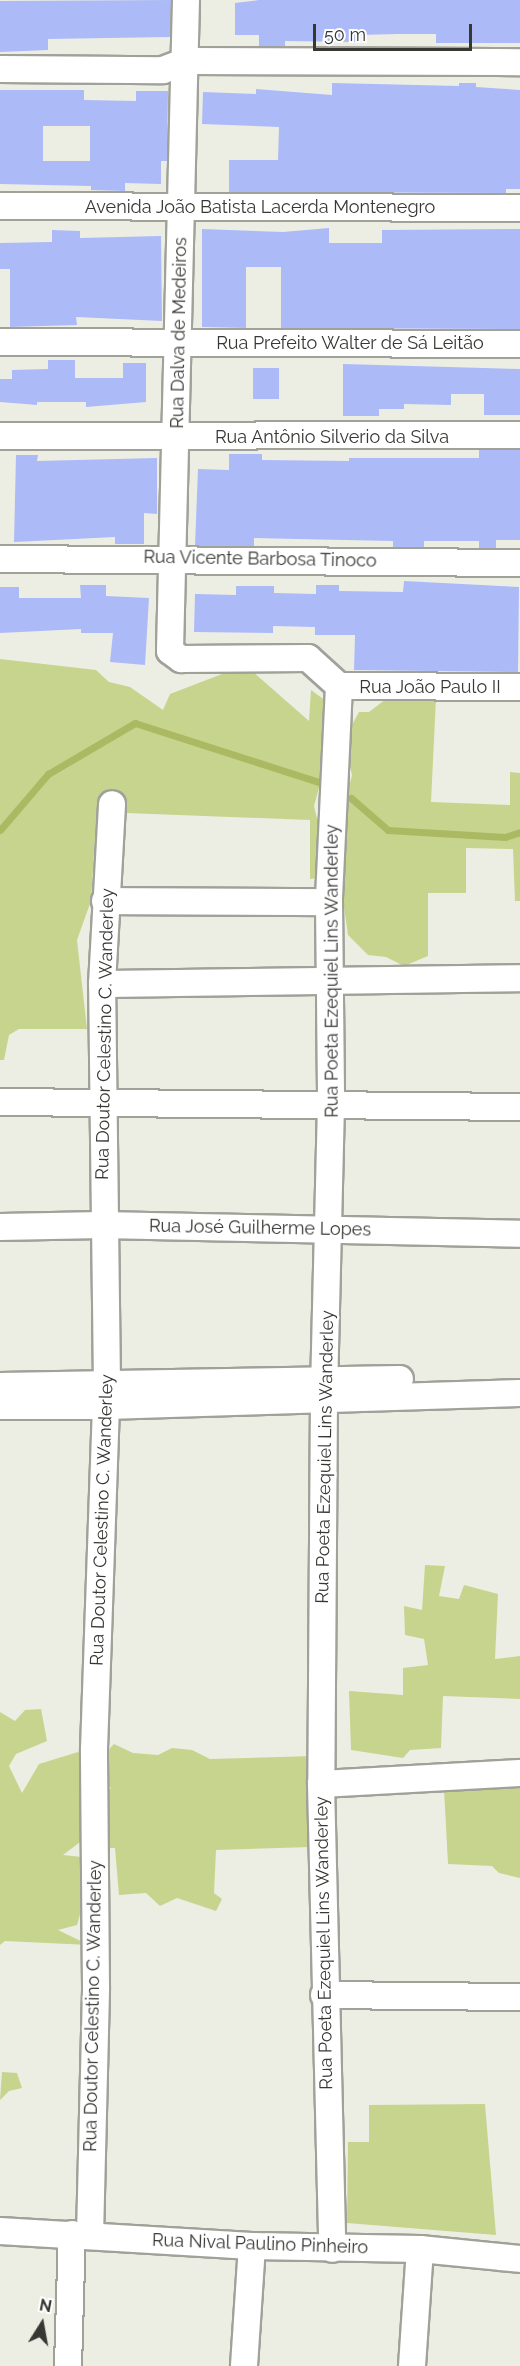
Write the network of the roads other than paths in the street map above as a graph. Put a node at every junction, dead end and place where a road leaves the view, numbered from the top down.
1 (186, 0) edge
2 (187, 61) junction
3 (520, 62) edge
4 (0, 69) edge
5 (0, 206) edge
6 (181, 207) junction
7 (520, 208) edge
8 (0, 342) edge
9 (179, 342) junction
10 (520, 344) edge
11 (520, 435) edge
12 (0, 436) edge
13 (177, 438) junction
14 (175, 558) junction
15 (0, 559) edge
16 (520, 562) edge
17 (332, 678) junction
18 (520, 687) edge
19 (112, 804) dead end
20 (105, 901) junction
21 (329, 902) junction
22 (520, 978) edge
23 (330, 983) junction
24 (102, 984) junction
25 (102, 1101) junction
26 (0, 1102) edge
27 (332, 1104) junction
28 (520, 1107) edge
29 (102, 1225) junction
30 (0, 1227) edge
31 (329, 1228) junction
32 (520, 1234) edge
33 (520, 1379) edge
34 (0, 1386) edge
35 (325, 1388) junction
36 (520, 1393) edge
37 (106, 1396) junction
38 (0, 1406) edge
39 (520, 1773) edge
40 (321, 1784) junction
41 (324, 1995) junction
42 (520, 1996) edge
43 (0, 2231) edge
44 (81, 2235) junction
45 (252, 2246) junction
46 (332, 2249) junction
47 (420, 2249) junction
48 (520, 2259) edge
49 (68, 2366) edge
50 (244, 2366) edge
51 (412, 2366) edge

1 - 2 street, Rua Dalva de Medeiros
2 - 3 street
2 - 4 street
2 - 6 street, Rua Dalva de Medeiros
5 - 6 street, Avenida João Batista Lacerda Montenegro
6 - 7 street, Avenida João Batista Lacerda Montenegro
6 - 9 street, Rua Dalva de Medeiros
8 - 9 street, Rua Prefeito Walter de Sá Leitão
9 - 10 street, Rua Prefeito Walter de Sá Leitão
9 - 13 street, Rua Dalva de Medeiros
11 - 13 street, Rua Antônio Silverio da Silva
12 - 13 street, Rua Antônio Silverio da Silva
13 - 14 street, Rua Dalva de Medeiros
14 - 15 street, Rua Vicente Barbosa Tinoco
14 - 16 street, Rua Vicente Barbosa Tinoco
14 - 17 street, Rua Dalva de Medeiros
17 - 18 street, Rua João Paulo II
17 - 21 street, Rua Poeta Ezequiel Lins Wanderley
19 - 20 street, Rua Doutor Celestino C. Wanderley
20 - 21 street
20 - 24 street, Rua Doutor Celestino C. Wanderley
21 - 23 street, Rua Poeta Ezequiel Lins Wanderley
22 - 23 street
23 - 24 street
23 - 27 street, Rua Poeta Ezequiel Lins Wanderley
24 - 25 street, Rua Doutor Celestino C. Wanderley
25 - 26 street
25 - 27 street
25 - 29 street, Rua Doutor Celestino C. Wanderley
27 - 28 street
27 - 31 street, Rua Poeta Ezequiel Lins Wanderley
29 - 30 street, Rua José Guilherme Lopes
29 - 31 street, Rua José Guilherme Lopes
29 - 37 street, Rua Doutor Celestino C. Wanderley
31 - 32 street, Rua José Guilherme Lopes
31 - 35 street, Rua Poeta Ezequiel Lins Wanderley
33 - 35 street
34 - 37 street
35 - 36 street
35 - 37 street
35 - 40 street, Rua Poeta Ezequiel Lins Wanderley
37 - 38 street
37 - 44 street, Rua Doutor Celestino C. Wanderley
39 - 40 street
40 - 41 street, Rua Poeta Ezequiel Lins Wanderley
41 - 42 street
41 - 46 street, Rua Poeta Ezequiel Lins Wanderley
43 - 44 street, Rua Nival Paulino Pinheiro
44 - 45 street, Rua Nival Paulino Pinheiro
44 - 49 street, Rua Doutor Celestino C. Wanderley
45 - 46 street, Rua Nival Paulino Pinheiro
45 - 50 street
46 - 47 street, Rua Nival Paulino Pinheiro
47 - 48 street, Rua Nival Paulino Pinheiro
47 - 51 street

